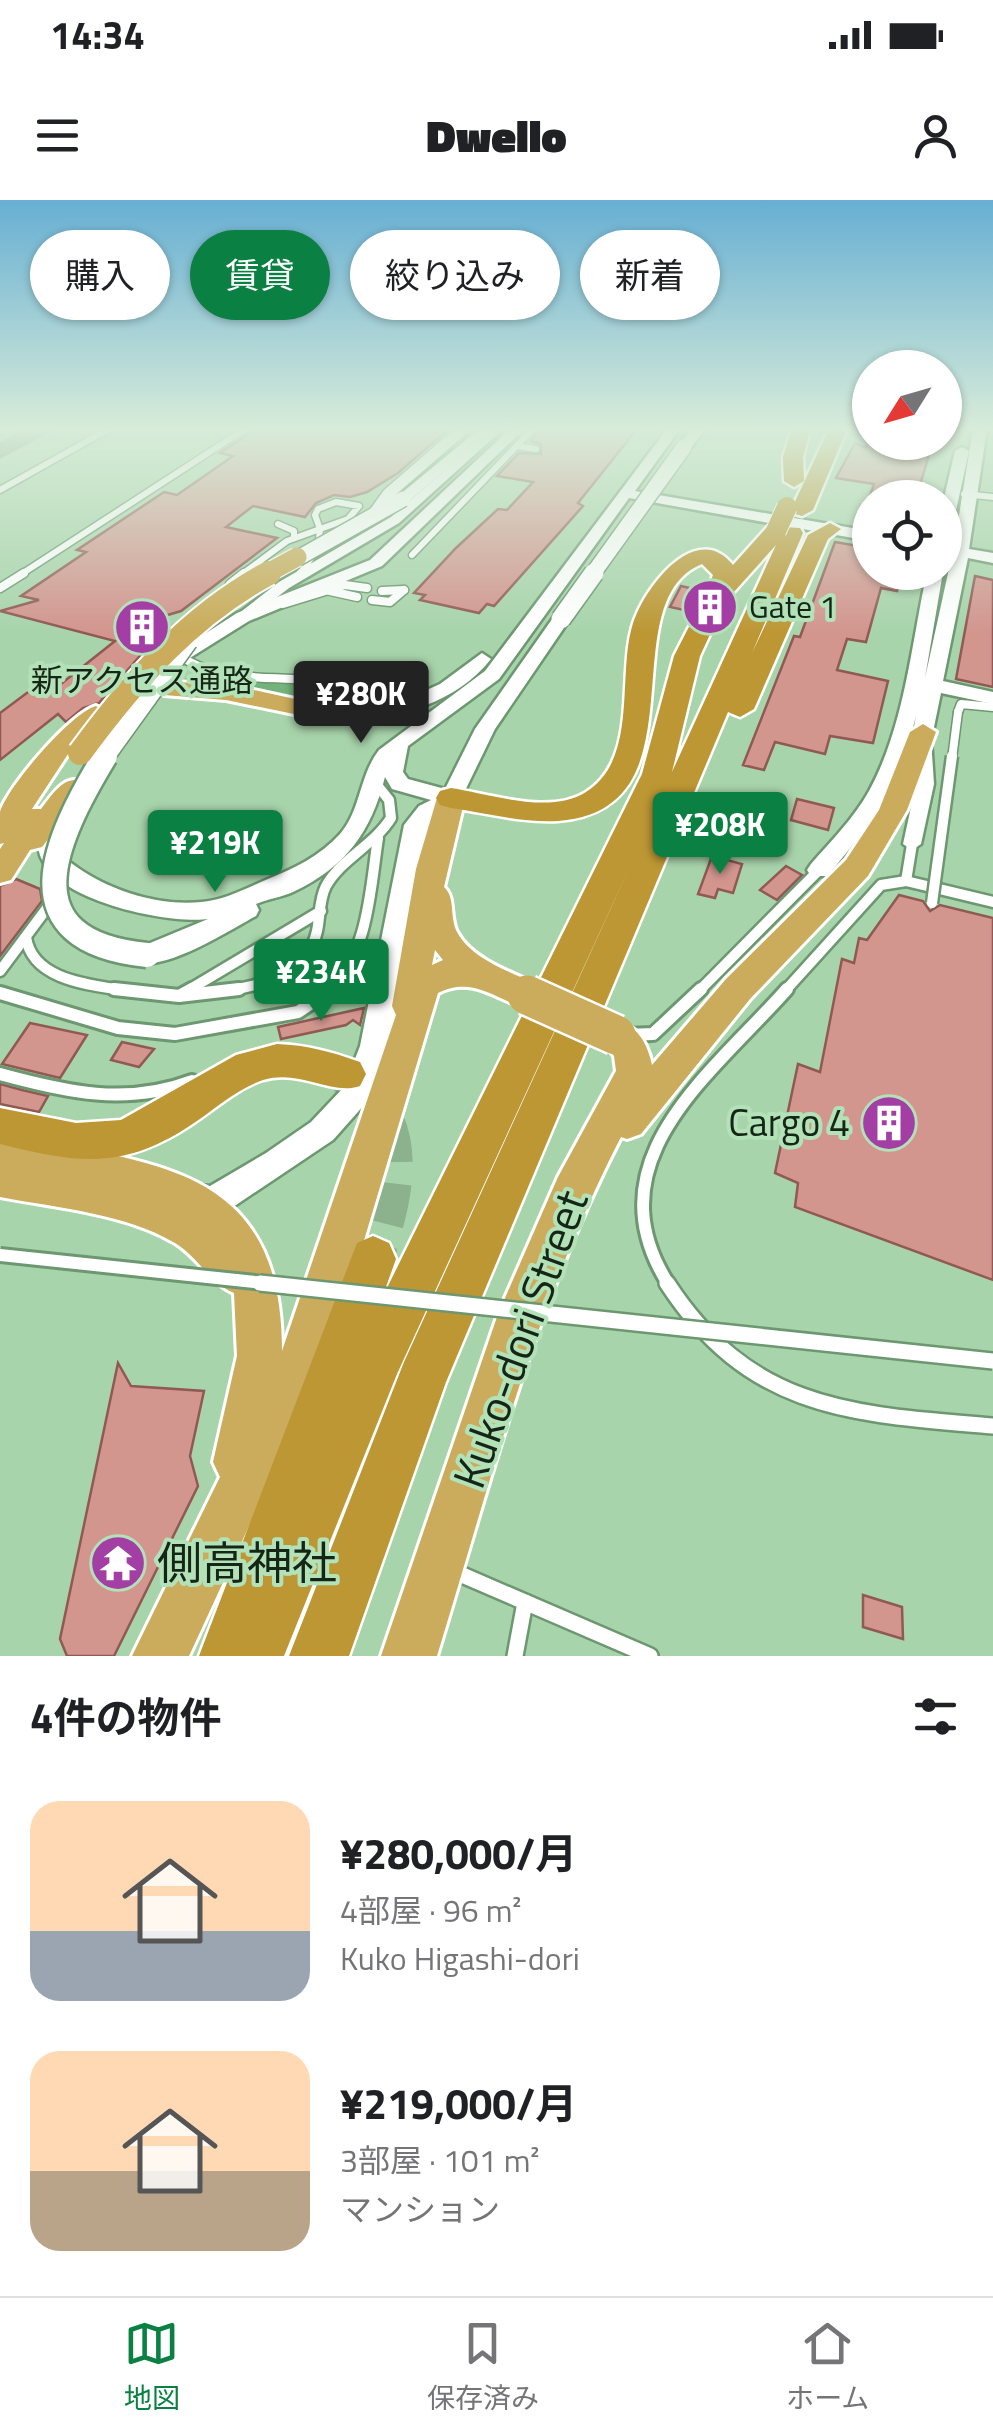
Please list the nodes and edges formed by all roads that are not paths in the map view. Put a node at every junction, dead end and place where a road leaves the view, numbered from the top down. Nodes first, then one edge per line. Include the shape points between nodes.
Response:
1 (139, 497) edge
2 (386, 497) edge
3 (390, 497) edge
4 (405, 497) edge
5 (421, 497) edge
6 (450, 497) edge
7 (464, 497) edge
8 (619, 497) edge
9 (620, 497) edge
10 (648, 497) edge
11 (656, 497) edge
12 (658, 497) edge
13 (792, 497) edge
14 (801, 497) edge
15 (370, 519) junction
16 (789, 520) junction
17 (278, 524) dead end
18 (322, 528) junction
19 (830, 529) junction
20 (852, 531) edge
21 (852, 532) edge
22 (962, 550) edge
23 (342, 553) junction
24 (412, 555) dead end
25 (993, 555) edge
26 (296, 557) junction
27 (0, 588) edge
28 (329, 590) junction
29 (933, 590) edge
30 (944, 590) edge
31 (401, 593) joint
32 (714, 602) junction
33 (268, 606) junction
34 (243, 616) junction
35 (924, 683) junction
36 (174, 690) dead end
37 (993, 698) edge
38 (993, 707) edge
39 (318, 710) junction
40 (96, 714) dead end
41 (923, 732) junction
42 (398, 745) junction
43 (373, 780) junction
44 (75, 787) junction
45 (451, 798) junction
46 (0, 834) edge
47 (378, 838) junction
48 (912, 844) joint
49 (819, 870) joint
50 (0, 872) edge
51 (299, 876) junction
52 (70, 878) junction
53 (906, 881) junction
54 (993, 902) edge
55 (932, 903) dead end
56 (322, 910) junction
57 (26, 937) junction
58 (0, 971) edge
59 (485, 975) junction
60 (0, 994) edge
61 (178, 996) junction
62 (616, 1035) junction
63 (402, 1050) junction
64 (332, 1069) joint
65 (0, 1074) edge
66 (542, 1101) junction
67 (0, 1126) edge
68 (0, 1152) edge
69 (0, 1178) edge
70 (192, 1199) junction
71 (546, 1252) junction
72 (0, 1255) edge
73 (373, 1259) tunnel mouth
74 (260, 1342) junction
75 (993, 1361) edge
76 (993, 1426) edge
77 (438, 1565) junction
78 (524, 1602) junction
79 (164, 1647) edge
80 (229, 1656) edge
81 (254, 1656) edge
82 (319, 1656) edge
83 (409, 1656) edge
84 (516, 1656) edge
85 (650, 1656) edge

1 - 27 lane
2 - 15 street, bridge
3 - 23 street
4 - 15 street, bridge
5 - 23 street
6 - 33 street via 376,563
7 - 24 lane
8 - 39 street via 466,678 399,708 359,714
9 - 42 street via 492,675
10 - 45 street, bridge via 485,729
11 - 19 street
12 - 20 street
13 - 16 highway
14 - 16 highway
15 - 26 street, bridge
16 - 32 highway
16 - 66 highway
17 - 26 lane via 294,531
18 - 18 lane via 315,515 326,504 360,506 351,518
18 - 26 lane
18 - 26 lane via 322,547
19 - 21 street
19 - 66 highway via 819,535 799,574 616,971
22 - 25 street
23 - 26 street
26 - 34 street
26 - 39 lane via 208,601 167,642 207,673 307,680 326,700
26 - 50 highway, bridge via 184,627 130,684
26 - 51 street, bridge via 202,625 178,654 91,782 54,863 56,904 74,929 117,952 147,955 190,940
28 - 28 lane via 339,587 362,592
28 - 33 lane
29 - 35 street
30 - 35 street
31 - 31 lane via 390,602 377,595
32 - 45 highway via 721,564 694,557 681,564 650,610 636,735 612,785 597,800 558,809
32 - 81 highway via 687,656 657,774 378,1360
33 - 34 street
34 - 44 street via 178,656 136,692
35 - 37 street
35 - 41 street
35 - 49 street via 887,777
36 - 39 highway
38 - 55 lane, bridge via 970,702 958,712
39 - 42 street via 385,731
40 - 46 highway via 60,745
41 - 48 street via 925,784
41 - 71 highway via 893,810 857,868 675,1060 633,1112
42 - 43 street
42 - 45 street via 392,772 400,784
43 - 47 lane via 392,811
43 - 51 street via 364,813 344,846
44 - 50 highway
44 - 52 street via 51,832 49,850
45 - 59 highway via 435,916 448,946
45 - 63 highway via 425,903
45 - 70 street via 420,817 412,833 374,1046 355,1095 302,1148 225,1195
47 - 56 lane via 324,886
47 - 60 lane via 349,972 315,1005 174,1034 118,1028
48 - 53 lane
49 - 62 lane via 653,1034
51 - 52 street via 222,906 183,913
52 - 57 lane
53 - 54 lane
53 - 76 lane via 890,881 869,898 672,1117 641,1182 644,1240 686,1308 756,1375 812,1402
56 - 61 lane
56 - 61 lane via 310,954 284,976
57 - 58 lane
57 - 61 lane via 35,962 54,974
59 - 62 highway, bridge
59 - 63 highway via 452,970 423,985
62 - 71 highway, Kuko-dori Street via 631,1050 635,1072
63 - 79 highway via 310,1344
64 - 65 lane via 285,1056 254,1056 170,1090 120,1100
64 - 67 highway via 270,1062 238,1072 143,1131 105,1142
66 - 82 highway via 422,1380
68 - 70 highway
69 - 74 highway via 148,1211 195,1230 237,1276
70 - 74 highway via 213,1212 241,1250 258,1301
71 - 77 highway, Kuko-dori Street
72 - 75 lane, bridge
73 - 80 highway
74 - 79 highway via 252,1417 218,1522
77 - 78 lane
77 - 83 highway, Kuko-dori Street
78 - 84 lane
78 - 85 lane

